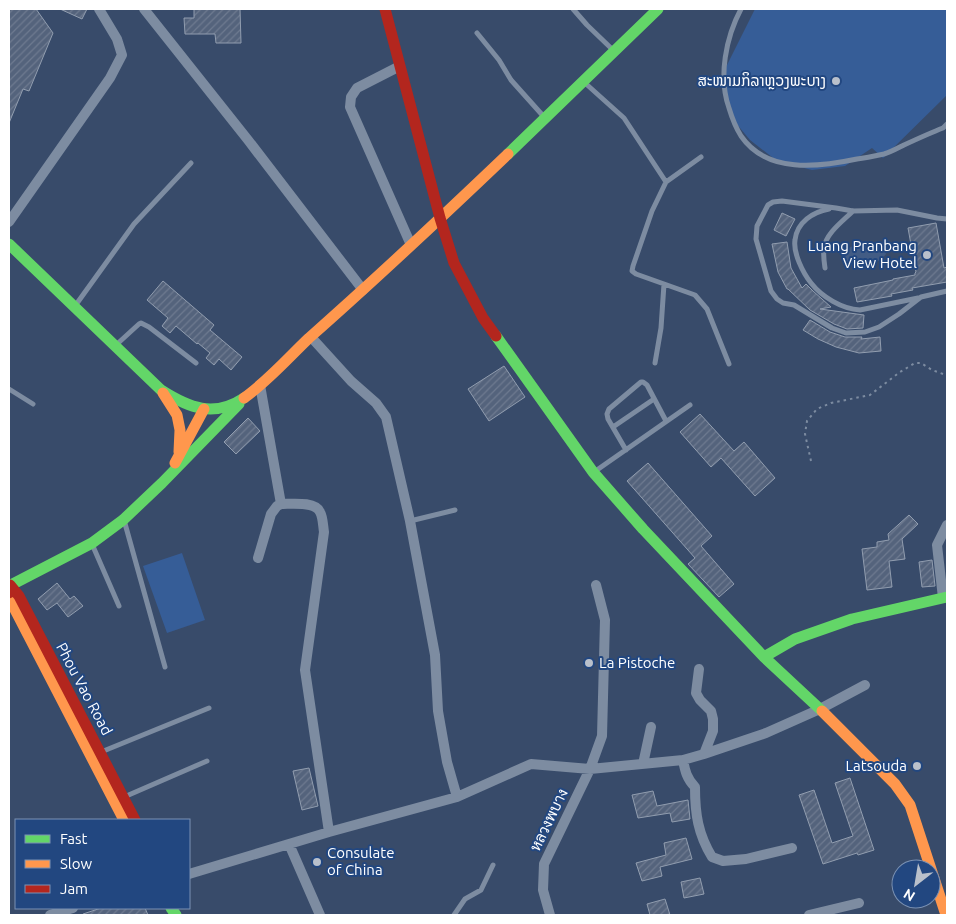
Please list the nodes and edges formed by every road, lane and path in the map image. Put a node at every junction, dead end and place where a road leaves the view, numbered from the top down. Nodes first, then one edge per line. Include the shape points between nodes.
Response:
1 (99, 9) edge
2 (144, 9) edge
3 (385, 9) edge
4 (573, 9) edge
5 (658, 9) edge
6 (741, 9) edge
7 (477, 33) dead end
8 (614, 51) junction
9 (400, 66) junction
10 (584, 82) junction
11 (546, 118) junction
12 (947, 124) edge
13 (701, 157) dead end
14 (191, 163) dead end
15 (666, 182) junction
16 (836, 208) junction
17 (853, 211) junction
18 (440, 218) junction
19 (947, 219) edge
20 (9, 222) edge
21 (9, 244) edge
22 (411, 245) junction
23 (825, 268) dead end
24 (664, 284) junction
25 (363, 290) junction
26 (947, 291) edge
27 (921, 297) junction
28 (75, 306) junction
29 (311, 337) junction
30 (116, 346) junction
31 (196, 363) dead end
32 (655, 363) dead end
33 (729, 364) dead end
34 (947, 374) edge
35 (260, 386) junction
36 (9, 390) edge
37 (161, 390) junction
38 (654, 398) junction
39 (243, 400) junction
40 (33, 404) dead end
41 (690, 405) dead end
42 (208, 410) junction
43 (666, 421) junction
44 (613, 427) junction
45 (626, 450) junction
46 (179, 456) junction
47 (811, 461) dead end
48 (593, 472) junction
49 (162, 483) junction
50 (281, 504) junction
51 (455, 510) dead end
52 (123, 520) junction
53 (410, 521) junction
54 (947, 525) edge
55 (92, 543) junction
56 (258, 558) dead end
57 (9, 584) edge
58 (596, 585) dead end
59 (945, 598) edge
60 (119, 606) dead end
61 (764, 656) junction
62 (165, 667) dead end
63 (699, 669) dead end
64 (865, 685) dead end
65 (209, 708) dead end
66 (820, 709) junction
67 (651, 727) dead end
68 (100, 752) junction
69 (704, 754) junction
70 (683, 760) junction
71 (207, 761) dead end
72 (643, 764) junction
73 (590, 769) junction
74 (124, 797) junction
75 (456, 797) junction
76 (123, 819) edge
77 (135, 819) edge
78 (329, 832) junction
79 (289, 844) junction
80 (792, 848) dead end
81 (493, 865) dead end
82 (190, 874) edge
83 (859, 903) dead end
84 (70, 909) edge
85 (50, 915) edge
86 (320, 915) edge
87 (454, 915) edge
88 (550, 915) edge
89 (809, 915) edge
90 (946, 915) edge

1 - 20 street via 117,39 122,55 110,78
2 - 25 street
3 - 9 street
4 - 8 lane
5 - 8 street
6 - 12 lane via 726,54 725,92 741,136 762,155 793,165 840,163 884,154
7 - 11 lane via 511,80
8 - 10 street
9 - 18 street
9 - 22 street via 357,88 351,97 350,107
10 - 11 street
10 - 15 lane via 624,118
11 - 18 street
13 - 15 lane
14 - 28 lane via 134,224
15 - 24 lane via 652,211 632,271
16 - 17 lane
16 - 27 lane via 820,210 803,221 795,240 802,271 811,284 844,307 860,310
16 - 27 lane via 782,201 768,205 757,226 756,239 771,291 777,299 794,304 846,333 879,327
17 - 19 lane via 897,210
17 - 23 lane via 826,240
18 - 22 street
18 - 48 street via 454,263 483,318
21 - 28 street
22 - 25 street
24 - 32 lane
24 - 33 lane via 695,296 707,308
25 - 29 street
26 - 27 lane
28 - 30 street
29 - 35 street
29 - 53 street via 386,417
30 - 31 lane via 141,323
30 - 37 street
34 - 47 path via 921,363 915,364 870,395 817,409 808,421 806,434
35 - 39 street
35 - 50 street
36 - 40 lane
37 - 42 street via 179,402
37 - 46 street via 177,415
38 - 43 lane
38 - 44 lane
38 - 44 lane via 641,382 609,409 608,419
39 - 42 street
39 - 49 street
41 - 43 lane
42 - 46 street via 200,418
42 - 49 street via 208,422
43 - 45 lane
44 - 45 lane
45 - 48 lane
46 - 49 street
48 - 61 street
49 - 52 street
50 - 56 street via 271,514
50 - 78 street via 317,507 321,512 324,532 305,670
51 - 53 lane
52 - 55 street
52 - 62 lane
53 - 75 street via 435,655 438,711
54 - 59 street via 937,545
55 - 57 street
55 - 60 lane
57 - 68 street, Phou Vao Road via 19,596
57 - 76 street, Phou Vao Road via 9,598
58 - 73 street, หลวงพบาง via 605,620 602,736
59 - 61 street via 852,619 796,639
61 - 66 street
63 - 69 street via 696,693 713,718 713,731
64 - 66 street
65 - 68 lane
66 - 69 street via 766,733
66 - 90 street via 895,784 910,805
67 - 72 street
68 - 74 street, Phou Vao Road
69 - 70 street
70 - 72 street
70 - 80 street via 686,774 695,787 699,830 712,857 723,861 746,859
71 - 74 lane
72 - 73 street
73 - 75 street via 530,764
73 - 88 street, หลวงพบาง via 544,864 543,890
74 - 77 street, Phou Vao Road
75 - 78 street
78 - 79 street
79 - 82 street
79 - 86 street
81 - 87 lane via 481,890 465,899
83 - 89 street
84 - 85 street

